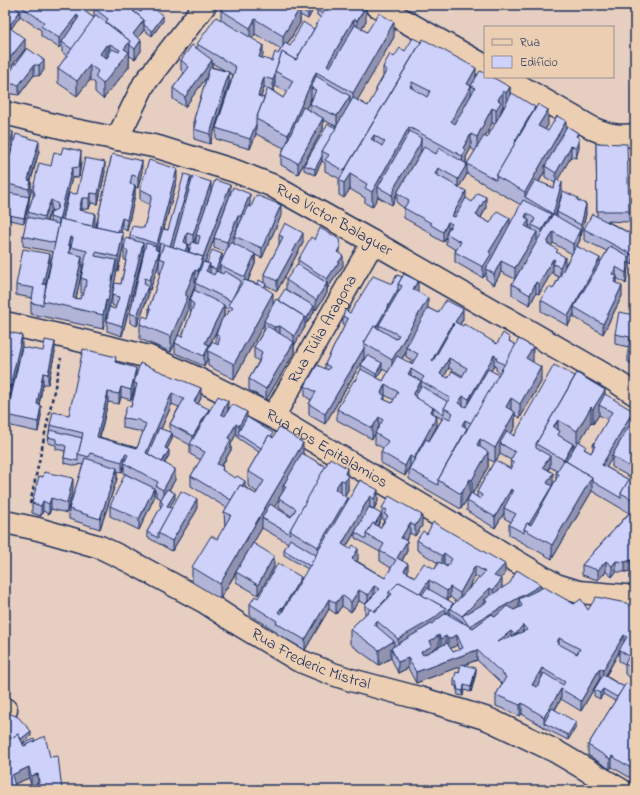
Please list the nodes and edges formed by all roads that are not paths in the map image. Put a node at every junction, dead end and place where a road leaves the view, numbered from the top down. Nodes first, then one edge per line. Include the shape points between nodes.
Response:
1 (205, 5) edge
2 (376, 5) edge
3 (484, 65) edge
4 (506, 78) edge
5 (5, 113) edge
6 (635, 135) edge
7 (118, 139) junction
8 (373, 242) junction
9 (5, 324) edge
10 (635, 394) edge
11 (273, 417) junction
12 (15, 524) edge
13 (632, 595) edge
14 (621, 790) edge

1 - 7 street via 144,84
2 - 3 street
4 - 6 street via 599,131 616,136
5 - 7 street, Rua Victor Balaguer
7 - 8 street, Rua Victor Balaguer via 191,156 271,185
8 - 10 street, Rua Victor Balaguer
8 - 11 street, Rua Túlia Aragona
9 - 11 street, Rua dos Epitalamios via 155,359
11 - 13 street, Rua dos Epitalamios via 556,585 579,592
12 - 14 street, Rua Frederic Mistral via 100,547 205,602 298,660 351,680 488,719 554,751

